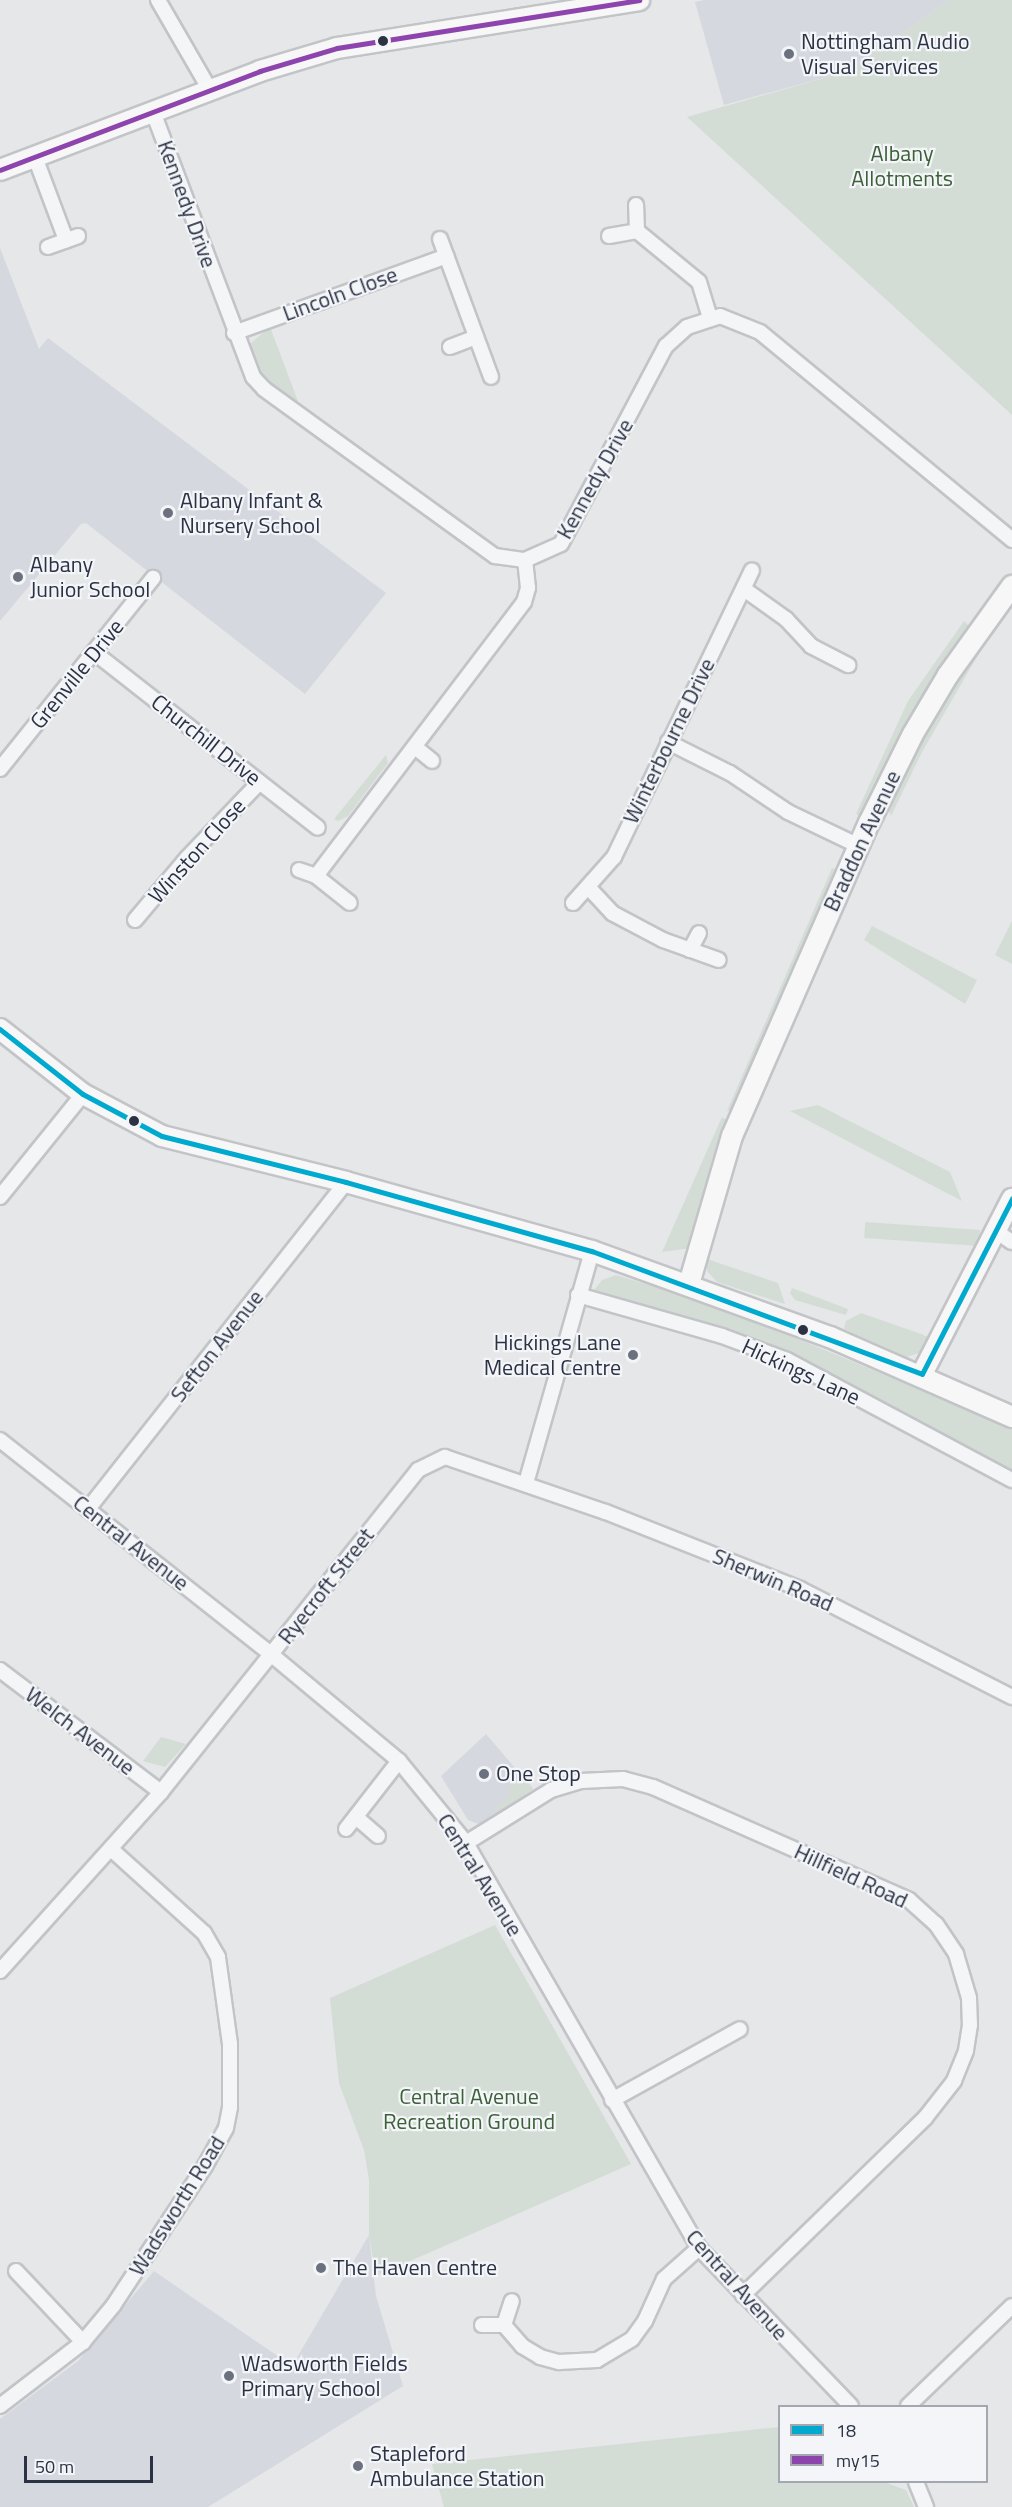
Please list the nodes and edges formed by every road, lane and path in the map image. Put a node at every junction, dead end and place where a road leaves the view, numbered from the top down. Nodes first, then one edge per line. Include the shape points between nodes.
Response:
1 (158, 0) edge
2 (639, 0) edge
3 (210, 90) junction
4 (153, 112) junction
5 (34, 157) junction
6 (0, 170) edge
7 (636, 205) dead end
8 (637, 231) junction
9 (609, 236) dead end
10 (440, 239) dead end
11 (48, 247) dead end
12 (447, 256) junction
13 (710, 318) junction
14 (234, 333) junction
15 (476, 337) junction
16 (450, 347) dead end
17 (491, 377) dead end
18 (1012, 540) edge
19 (525, 560) junction
20 (752, 570) dead end
21 (153, 578) dead end
22 (1012, 586) edge
23 (744, 589) junction
24 (94, 653) junction
25 (848, 664) dead end
26 (668, 742) junction
27 (415, 747) junction
28 (432, 761) dead end
29 (0, 769) edge
30 (260, 782) junction
31 (318, 828) dead end
32 (859, 846) junction
33 (299, 870) dead end
34 (316, 876) junction
35 (589, 888) junction
36 (350, 903) dead end
37 (573, 903) dead end
38 (135, 920) dead end
39 (699, 933) dead end
40 (690, 950) junction
41 (719, 960) dead end
42 (0, 1029) edge
43 (83, 1094) junction
44 (346, 1182) junction
45 (0, 1197) edge
46 (1012, 1199) edge
47 (1004, 1236) edge
48 (592, 1251) junction
49 (689, 1284) junction
50 (578, 1295) junction
51 (922, 1374) junction
52 (1012, 1417) edge
53 (0, 1440) edge
54 (1012, 1480) edge
55 (526, 1483) junction
56 (88, 1509) junction
57 (272, 1655) junction
58 (0, 1670) edge
59 (1012, 1697) edge
60 (399, 1761) junction
61 (161, 1792) junction
62 (356, 1817) junction
63 (346, 1829) dead end
64 (378, 1836) dead end
65 (466, 1844) junction
66 (112, 1850) junction
67 (0, 1971) edge
68 (740, 2029) dead end
69 (612, 2100) junction
70 (699, 2248) junction
71 (15, 2271) dead end
72 (743, 2295) junction
73 (512, 2301) dead end
74 (1012, 2306) edge
75 (482, 2325) dead end
76 (504, 2325) junction
77 (83, 2342) junction
78 (850, 2405) edge
79 (909, 2405) edge
80 (0, 2406) edge
81 (916, 2483) edge
82 (926, 2507) edge

1 - 3 street
2 - 3 main road via 337,48
3 - 4 main road
4 - 5 main road
4 - 14 street, Kennedy Drive
5 - 6 main road
5 - 11 street via 72,238
7 - 8 street
8 - 9 street
8 - 13 street via 699,282
10 - 12 street
12 - 14 street, Lincoln Close
12 - 15 street
13 - 18 street via 734,319 760,332
13 - 19 street, Kennedy Drive via 687,327 666,346 561,543
14 - 19 street, Kennedy Drive via 248,368 264,388 489,553
15 - 16 street
15 - 17 street
19 - 27 street via 528,588 524,602
20 - 23 street, Winterbourne Drive
21 - 24 street, Grenville Drive
22 - 32 main road, Braddon Avenue via 948,675 913,734
23 - 25 street via 786,619 811,646
23 - 26 street, Winterbourne Drive
24 - 29 street, Grenville Drive
24 - 30 street, Churchill Drive
26 - 32 street via 730,774 788,812
26 - 35 street, Winterbourne Drive via 614,857
27 - 28 street
27 - 34 street
30 - 31 street, Churchill Drive
30 - 38 street, Winston Close via 192,852
32 - 49 main road, Braddon Avenue via 732,1136
33 - 34 street
34 - 36 street
35 - 37 street, Winterbourne Drive
35 - 40 street via 612,913
39 - 40 street
40 - 41 street
42 - 43 main road, Hickings Lane
43 - 44 main road, Hickings Lane via 162,1136
43 - 45 street
44 - 48 main road, Hickings Lane
44 - 56 street, Sefton Avenue
46 - 47 main road
47 - 51 main road
48 - 49 main road, Hickings Lane
48 - 50 street
49 - 51 main road, Hickings Lane
50 - 54 street, Hickings Lane via 722,1336 787,1360
50 - 55 street
51 - 52 main road, Hickings Lane
53 - 56 street, Central Avenue
55 - 57 street, Ryecroft Street via 445,1457 427,1462
55 - 59 street, Sherwin Road via 800,1589
56 - 57 street, Central Avenue
57 - 60 street, Central Avenue
57 - 61 street, Ryecroft Street
58 - 61 street, Welch Avenue
60 - 62 street
60 - 65 street, Central Avenue
61 - 66 street, Ryecroft Street
62 - 63 street
62 - 64 street
65 - 69 street, Central Avenue
65 - 72 street, Hillfield Road via 551,1790 581,1781 623,1779 653,1787 909,1900 936,1924 956,1954 969,1998 970,2025 966,2051 954,2081 925,2118
66 - 67 street, Ryecroft Street
66 - 77 street, Wadsworth Road via 204,1934 218,1957 230,2044 230,2107 226,2128 205,2166 119,2298
68 - 69 street
69 - 70 street, Central Avenue
70 - 72 street, Central Avenue
70 - 76 street via 664,2279 645,2321 632,2338 597,2360 559,2362 540,2357 522,2346
71 - 77 street
72 - 78 street, Central Avenue
73 - 76 street
74 - 79 street
75 - 76 street
77 - 80 street, Wadsworth Road
81 - 82 street

